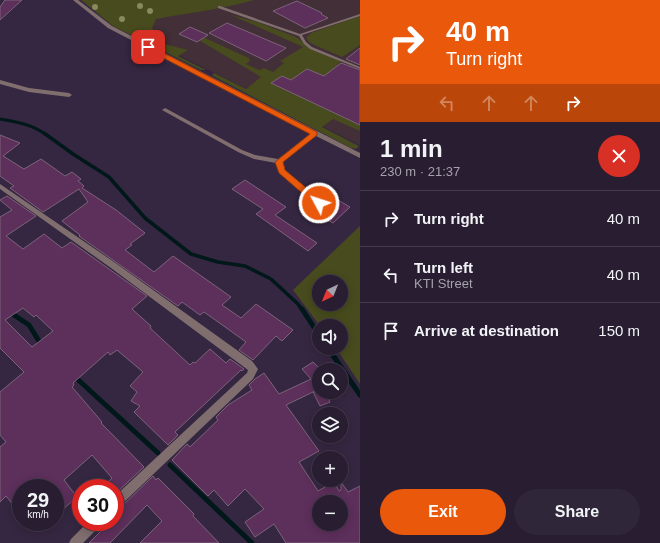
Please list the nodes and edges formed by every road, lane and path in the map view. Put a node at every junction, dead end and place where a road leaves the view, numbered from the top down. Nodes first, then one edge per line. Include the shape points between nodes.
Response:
1 (75, 0) edge
2 (219, 7) dead end
3 (360, 15) edge
4 (300, 35) junction
5 (360, 68) edge
6 (0, 82) edge
7 (69, 95) dead end
8 (165, 110) dead end
9 (315, 134) junction
10 (358, 153) edge
11 (279, 162) junction
12 (0, 186) edge
13 (319, 203) dead end
14 (124, 494) edge
15 (87, 531) edge
16 (75, 543) edge

1 - 9 street via 110,27
2 - 4 lane
3 - 4 lane
4 - 5 lane via 311,48
6 - 7 street via 29,90
8 - 11 street via 240,151
9 - 10 street
9 - 11 street
11 - 13 street via 281,171
12 - 14 street via 253,369 250,376
15 - 16 street

